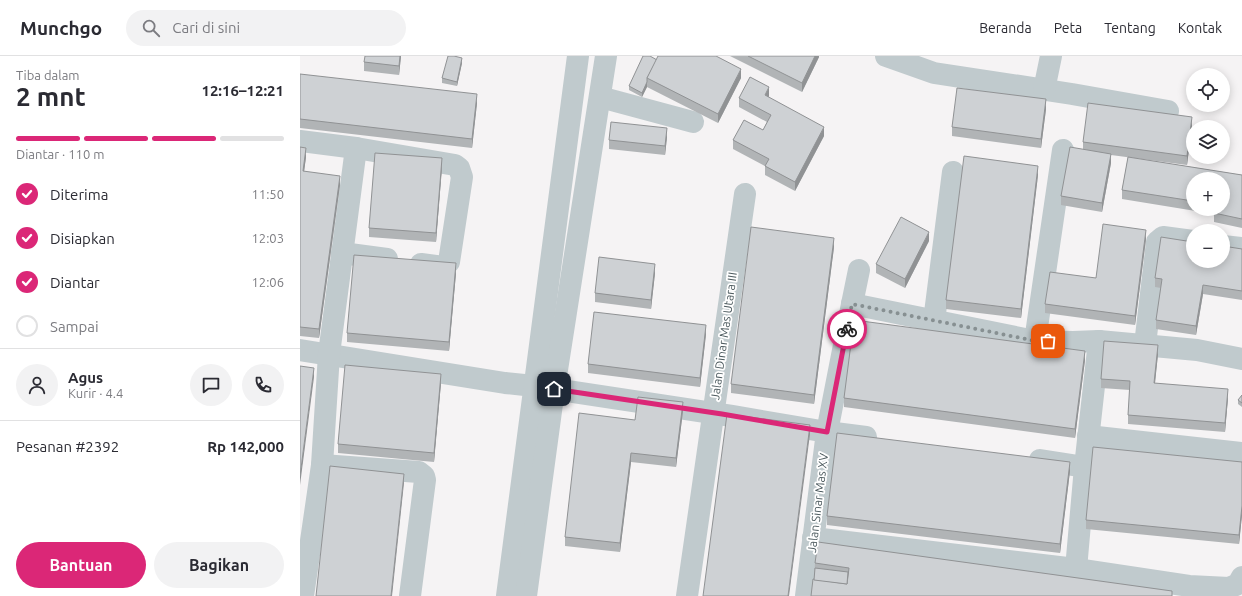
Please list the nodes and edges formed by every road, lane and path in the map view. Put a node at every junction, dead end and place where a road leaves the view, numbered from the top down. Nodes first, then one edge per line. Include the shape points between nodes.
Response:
1 (578, 56) edge
2 (606, 56) edge
3 (886, 56) edge
4 (1051, 56) edge
5 (1044, 90) junction
6 (600, 97) junction
7 (1168, 111) dead end
8 (694, 122) dead end
9 (300, 141) edge
10 (356, 148) junction
11 (1064, 150) dead end
12 (953, 172) dead end
13 (745, 194) dead end
14 (1186, 240) edge
15 (1230, 247) edge
16 (1242, 248) edge
17 (342, 253) junction
18 (859, 270) dead end
19 (852, 304) junction
20 (934, 321) junction
21 (1036, 341) junction
22 (1099, 341) junction
23 (1145, 345) junction
24 (300, 350) edge
25 (329, 354) junction
26 (1242, 359) edge
27 (544, 388) junction
28 (713, 413) junction
29 (827, 432) junction
30 (1088, 436) junction
31 (889, 440) edge
32 (1242, 453) edge
33 (1020, 458) edge
34 (322, 465) junction
35 (1085, 467) junction
36 (813, 538) junction
37 (1076, 569) junction
38 (1242, 577) edge
39 (1188, 591) edge
40 (304, 596) edge
41 (410, 596) edge
42 (506, 596) edge
43 (526, 596) edge
44 (687, 596) edge
45 (806, 596) edge

1 - 27 street
2 - 6 street
3 - 5 street via 934,73
4 - 5 street
5 - 7 street
6 - 8 street
6 - 27 street
9 - 10 street
10 - 17 street
10 - 17 street via 455,165 462,176 449,262 446,265 438,267
11 - 21 street
12 - 20 street
13 - 28 street, Jalan Dinar Mas Utara III
14 - 23 street via 1163,237 1157,242
15 - 16 street
17 - 25 street
18 - 19 street, Jalan Sinar Mas XV
19 - 20 street
19 - 29 street, Jalan Sinar Mas XV
20 - 21 street
21 - 22 street
22 - 23 street
22 - 30 street
23 - 26 street via 1197,350
24 - 25 street
25 - 27 street
25 - 34 street
27 - 28 street
27 - 42 street
27 - 43 street
28 - 29 street
28 - 44 street, Jalan Dinar Mas Utara III
29 - 31 street
29 - 36 street, Jalan Sinar Mas XV
30 - 32 street
30 - 35 street
33 - 35 street
34 - 40 street
34 - 41 street via 419,472 424,476
35 - 37 street
36 - 37 street
36 - 45 street, Jalan Sinar Mas XV
37 - 39 street
38 - 39 street via 1238,584 1229,588

